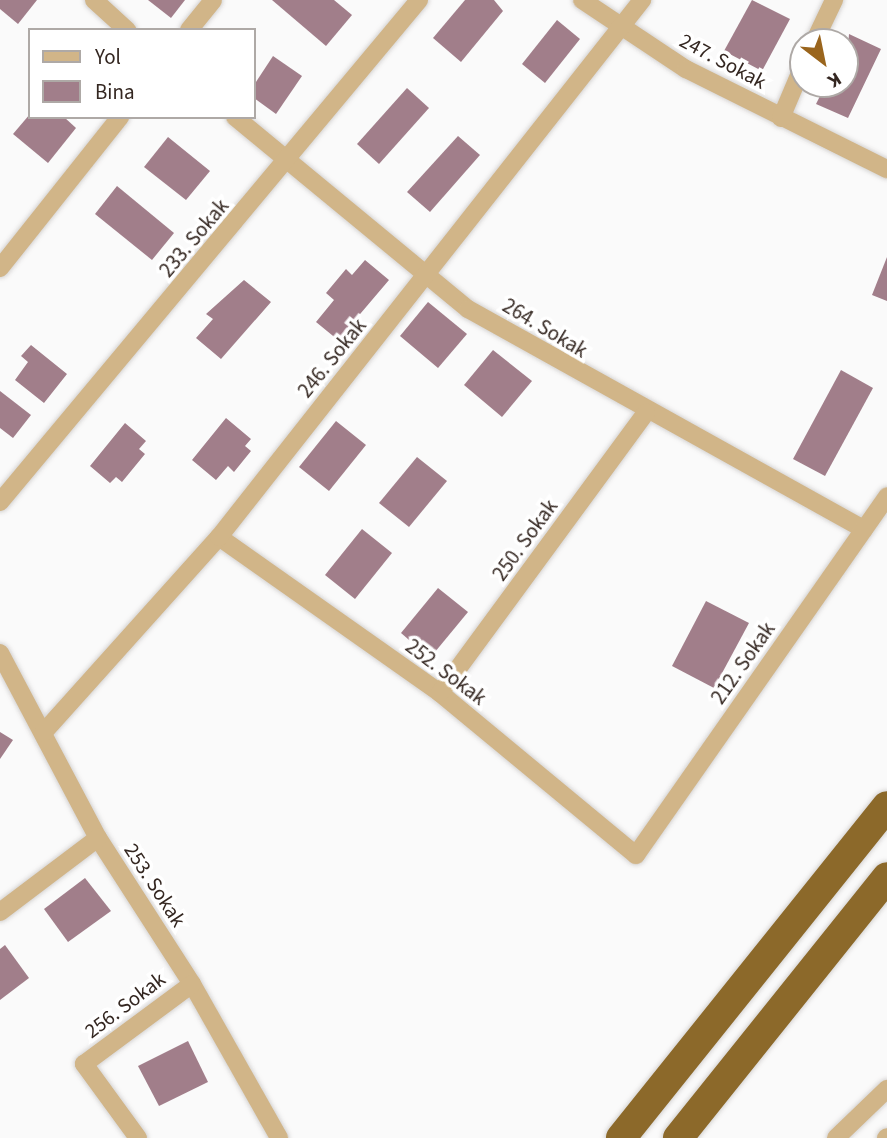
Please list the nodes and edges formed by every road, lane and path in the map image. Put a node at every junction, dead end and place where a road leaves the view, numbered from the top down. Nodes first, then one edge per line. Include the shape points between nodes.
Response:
1 (94, 0) edge
2 (213, 0) edge
3 (419, 0) edge
4 (582, 0) edge
5 (642, 0) edge
6 (834, 0) edge
7 (125, 28) edge
8 (192, 28) edge
9 (821, 28) edge
10 (618, 29) junction
11 (789, 98) edge
12 (781, 118) junction
13 (118, 119) edge
14 (237, 119) edge
15 (288, 161) junction
16 (887, 169) edge
17 (0, 268) edge
18 (425, 278) junction
19 (646, 413) junction
20 (887, 496) edge
21 (0, 502) edge
22 (864, 529) junction
23 (219, 537) junction
24 (0, 653) edge
25 (440, 693) junction
26 (43, 733) junction
27 (887, 806) edge
28 (98, 838) junction
29 (636, 855) joint
30 (887, 877) edge
31 (0, 912) edge
32 (192, 984) junction
33 (887, 1090) edge
34 (138, 1138) edge
35 (279, 1138) edge
36 (621, 1138) edge
37 (678, 1138) edge
38 (836, 1138) edge

1 - 7 street
2 - 8 street
3 - 15 street, 233. Sokak
4 - 10 street, 247. Sokak
5 - 10 street, 246. Sokak
6 - 9 street
10 - 12 street, 247. Sokak
10 - 18 street, 246. Sokak
11 - 12 street
12 - 16 street, 247. Sokak
13 - 17 street
14 - 15 street, 264. Sokak
15 - 18 street, 264. Sokak
15 - 21 street, 233. Sokak
18 - 19 street, 264. Sokak
18 - 23 street, 246. Sokak
19 - 22 street, 264. Sokak
19 - 25 street, 250. Sokak
20 - 22 street, 212. Sokak
22 - 29 street, 212. Sokak
23 - 25 street, 252. Sokak
23 - 26 street, 246. Sokak
24 - 26 street, 253. Sokak
25 - 29 street, 252. Sokak
26 - 28 street, 253. Sokak
27 - 36 highway
28 - 31 street
28 - 32 street, 253. Sokak
30 - 37 highway
32 - 34 street, 256. Sokak via 85,1064
32 - 35 street, 253. Sokak
33 - 38 street

